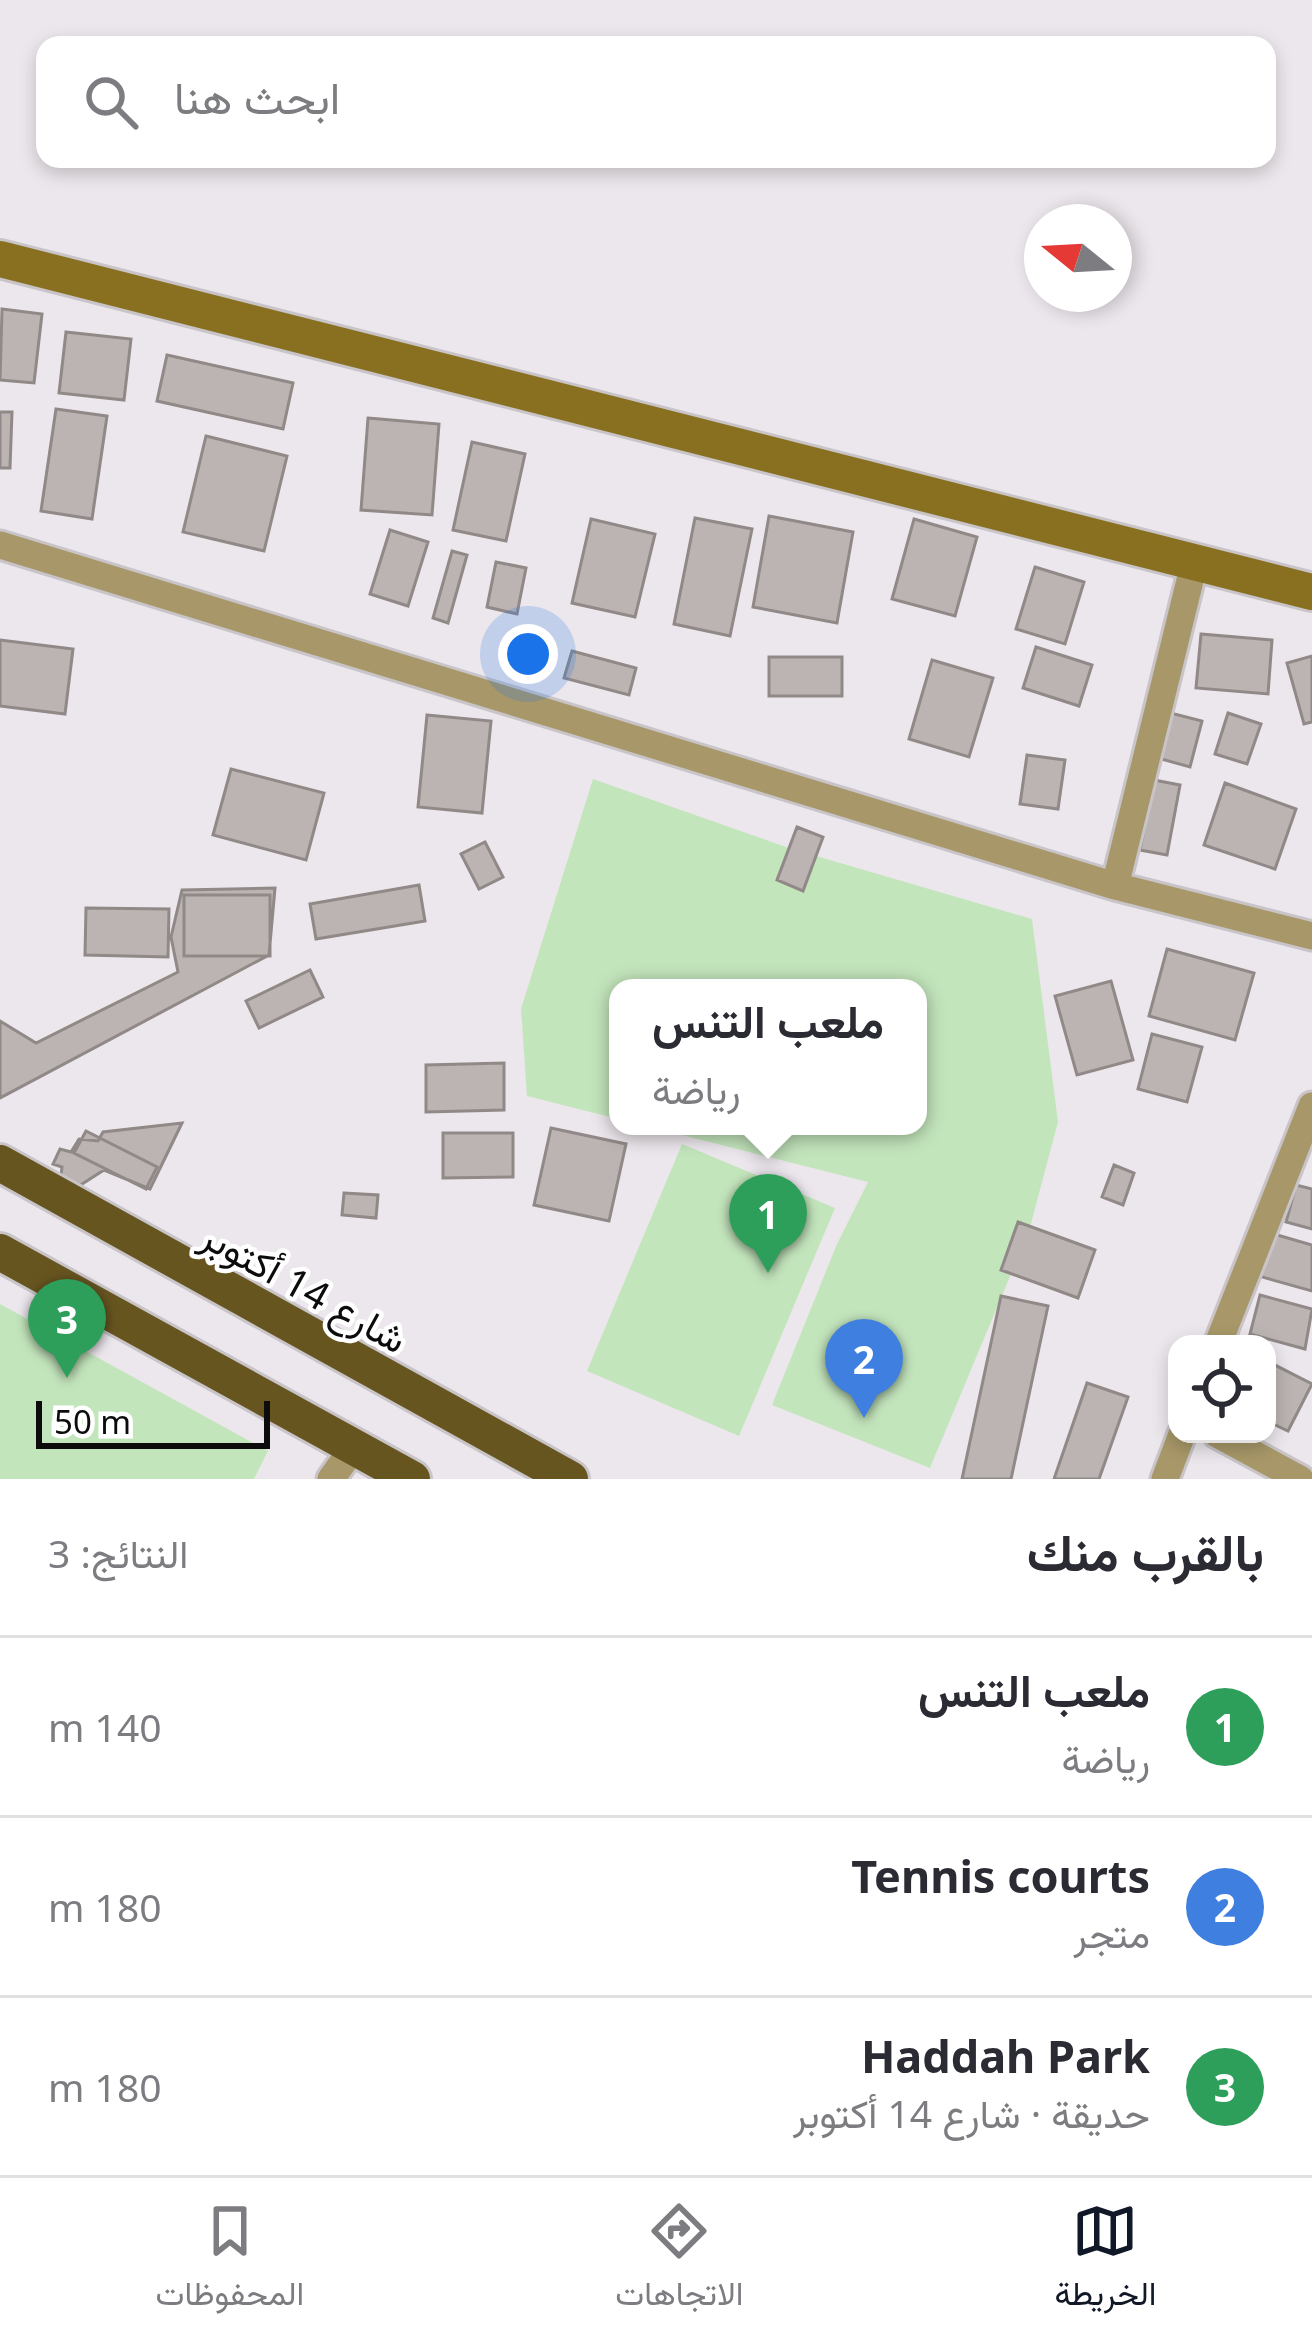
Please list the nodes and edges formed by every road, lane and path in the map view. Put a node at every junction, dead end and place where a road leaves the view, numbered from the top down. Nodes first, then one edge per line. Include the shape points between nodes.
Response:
1 (0, 259) edge
2 (0, 545) edge
3 (1194, 563) junction
4 (1312, 592) edge
5 (1115, 886) junction
6 (1312, 936) edge
7 (1312, 1106) edge
8 (0, 1163) edge
9 (0, 1252) edge
10 (1222, 1335) edge
11 (1179, 1443) edge
12 (1234, 1443) edge
13 (354, 1448) junction
14 (331, 1479) edge
15 (412, 1479) edge
16 (570, 1479) edge
17 (1165, 1479) edge
18 (1300, 1479) edge

1 - 3 street
2 - 5 street
3 - 4 street
3 - 5 street
5 - 6 street
7 - 10 street
8 - 16 main road, شارع 14 أكتوبر
9 - 13 main road
11 - 17 street
12 - 18 street
13 - 14 street
13 - 15 main road

